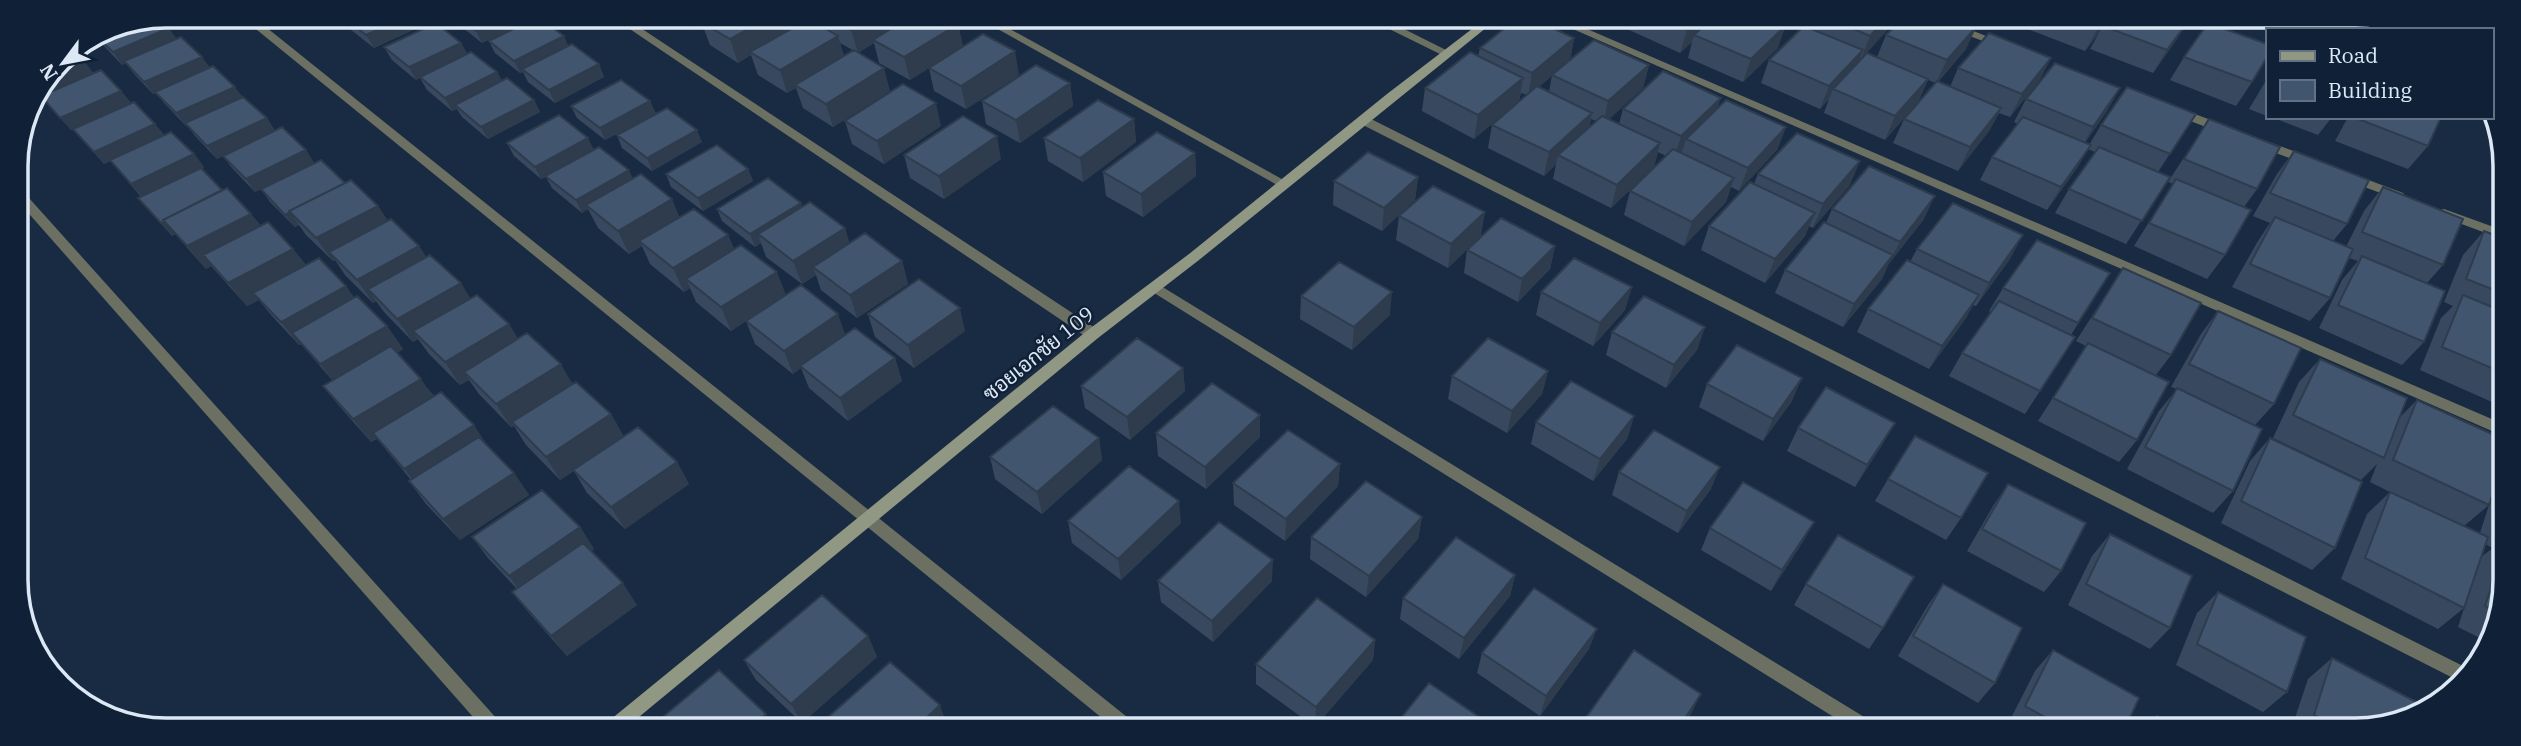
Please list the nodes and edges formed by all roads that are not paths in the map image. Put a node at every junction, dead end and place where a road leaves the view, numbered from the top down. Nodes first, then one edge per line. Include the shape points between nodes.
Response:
1 (260, 28) edge
2 (634, 28) edge
3 (1001, 28) edge
4 (1392, 28) edge
5 (1480, 28) edge
6 (1576, 28) edge
7 (1958, 28) edge
8 (2014, 49) edge
9 (1446, 53) junction
10 (2168, 108) edge
11 (1363, 121) junction
12 (2232, 132) edge
13 (2245, 137) edge
14 (2322, 167) edge
15 (2335, 172) edge
16 (1283, 183) junction
17 (2412, 201) edge
18 (28, 204) edge
19 (2438, 211) edge
20 (2493, 232) edge
21 (1156, 288) junction
22 (1093, 334) junction
23 (2493, 426) edge
24 (869, 519) junction
25 (2458, 672) edge
26 (485, 718) edge
27 (626, 718) edge
28 (1115, 718) edge
29 (1850, 718) edge

1 - 24 street
2 - 22 street
3 - 16 street
4 - 9 street
5 - 9 street, ซอยเอกชัย 109
6 - 23 street
7 - 8 street
9 - 11 street, ซอยเอกชัย 109
10 - 12 street
11 - 16 street, ซอยเอกชัย 109
11 - 25 street
13 - 14 street
15 - 17 street
16 - 21 street, ซอยเอกชัย 109
18 - 26 street
19 - 20 street
21 - 22 street, ซอยเอกชัย 109
21 - 29 street
22 - 24 street, ซอยเอกชัย 109
24 - 27 street, ซอยเอกชัย 109
24 - 28 street

